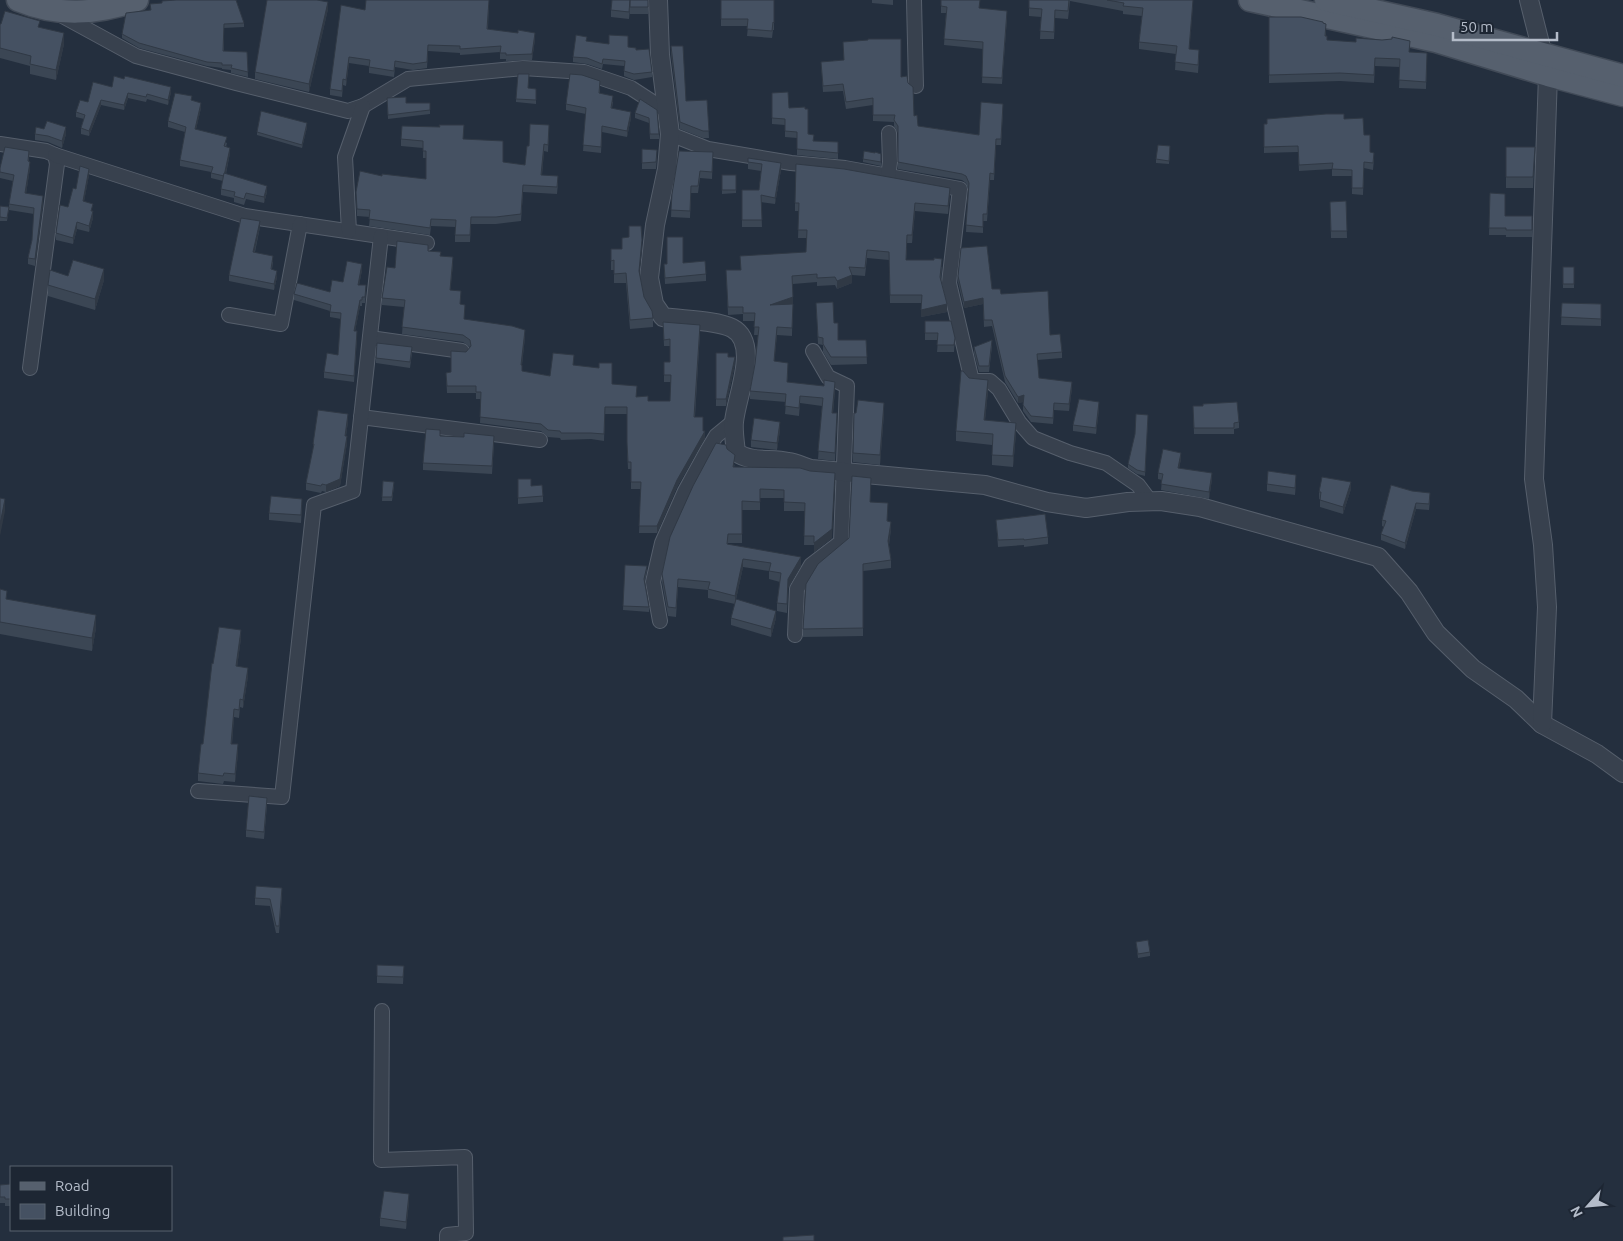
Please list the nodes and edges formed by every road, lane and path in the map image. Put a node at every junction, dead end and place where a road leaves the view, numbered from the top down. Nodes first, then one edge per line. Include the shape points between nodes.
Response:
1 (18, 0) edge
2 (137, 0) edge
3 (658, 0) edge
4 (914, 0) edge
5 (1250, 0) edge
6 (1326, 0) edge
7 (1529, 0) edge
8 (54, 11) junction
9 (1545, 65) junction
10 (1623, 76) edge
11 (916, 86) dead end
12 (1623, 95) edge
13 (363, 106) junction
14 (668, 112) junction
15 (889, 132) dead end
16 (670, 134) junction
17 (0, 144) edge
18 (55, 155) junction
19 (888, 177) junction
20 (300, 224) junction
21 (349, 231) junction
22 (380, 236) junction
23 (427, 243) edge
24 (229, 315) dead end
25 (370, 338) junction
26 (462, 351) edge
27 (813, 351) dead end
28 (30, 368) dead end
29 (361, 418) junction
30 (734, 422) junction
31 (540, 440) dead end
32 (845, 472) junction
33 (1150, 501) junction
34 (660, 621) dead end
35 (795, 635) dead end
36 (1542, 724) junction
37 (1623, 773) edge
38 (198, 791) dead end
39 (382, 1011) dead end
40 (448, 1241) edge

1 - 8 main road
2 - 8 main road via 99,11
3 - 14 street via 660,55
4 - 11 street
5 - 9 main road
6 - 9 main road via 1437,25
7 - 9 street
8 - 13 street via 136,56 348,111
9 - 10 main road
9 - 12 main road
9 - 36 street via 1534,479 1547,607
13 - 14 street via 408,79 524,68 584,72 632,88
13 - 21 street via 345,157
14 - 16 street
15 - 19 street
16 - 19 street via 708,149
16 - 30 street via 649,278 654,304 663,317 720,324 743,336 746,350
17 - 18 street
18 - 20 street via 245,216
18 - 28 street via 57,164
19 - 33 street via 960,190 950,283 972,381 990,381 999,389 1033,438 1106,463 1138,485
20 - 21 street
20 - 24 street via 281,324
21 - 22 street
22 - 23 street
22 - 25 street
25 - 26 street
25 - 29 street
27 - 32 street via 828,376 847,386
29 - 31 street
29 - 38 street via 354,491 314,505 282,797
30 - 32 street via 736,452 742,457
30 - 34 street via 716,436 707,451 662,543 654,582
32 - 33 street via 985,484 1047,502 1086,508
32 - 35 street via 841,542 812,565 797,589
33 - 36 street via 1200,508 1378,557 1409,592 1436,633 1473,669 1516,699
36 - 37 street
39 - 40 street via 381,1160 465,1157 466,1233 447,1235

